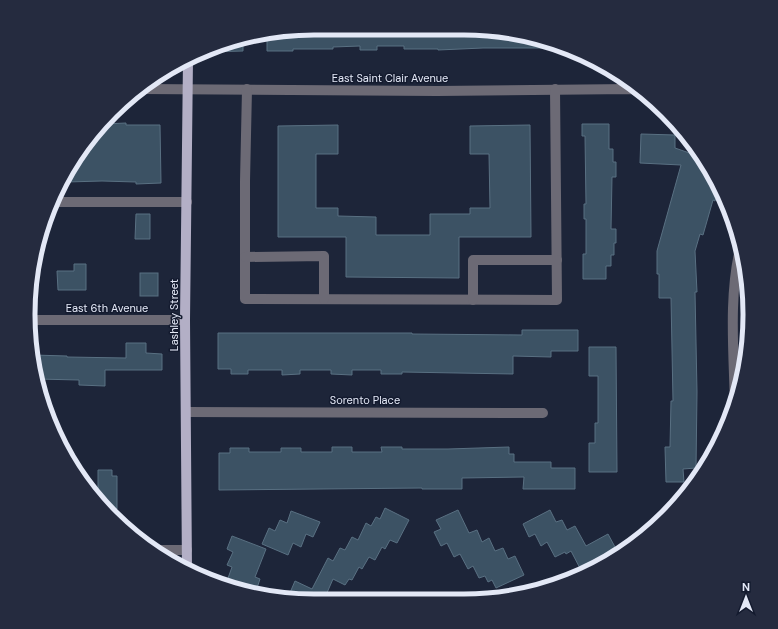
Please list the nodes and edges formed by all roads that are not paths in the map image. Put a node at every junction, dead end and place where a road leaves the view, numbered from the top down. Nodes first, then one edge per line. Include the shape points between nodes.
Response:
1 (188, 66) edge
2 (188, 88) junction
3 (627, 88) edge
4 (150, 89) edge
5 (247, 89) junction
6 (555, 89) junction
7 (59, 202) edge
8 (187, 202) junction
9 (245, 257) junction
10 (738, 259) edge
11 (557, 260) junction
12 (324, 299) junction
13 (473, 300) junction
14 (35, 320) edge
15 (186, 320) junction
16 (735, 382) edge
17 (186, 412) junction
18 (543, 413) dead end
19 (164, 550) edge
20 (187, 550) junction
21 (187, 563) edge

1 - 2 main road, Lashley Street
2 - 4 street, East Saint Clair Avenue
2 - 5 street, East Saint Clair Avenue
2 - 8 main road, Lashley Street
3 - 6 street, East Saint Clair Avenue
5 - 6 street, East Saint Clair Avenue
5 - 9 street
6 - 11 street
7 - 8 street
8 - 15 main road, Lashley Street
9 - 12 street via 246,299
9 - 12 street via 324,256
10 - 16 street via 733,299
11 - 13 street via 473,260
11 - 13 street via 557,300
12 - 13 street
14 - 15 street, East 6th Avenue
15 - 17 main road, Lashley Street
17 - 18 street, Sorento Place
17 - 20 main road, Lashley Street
19 - 20 street
20 - 21 main road, Lashley Street

